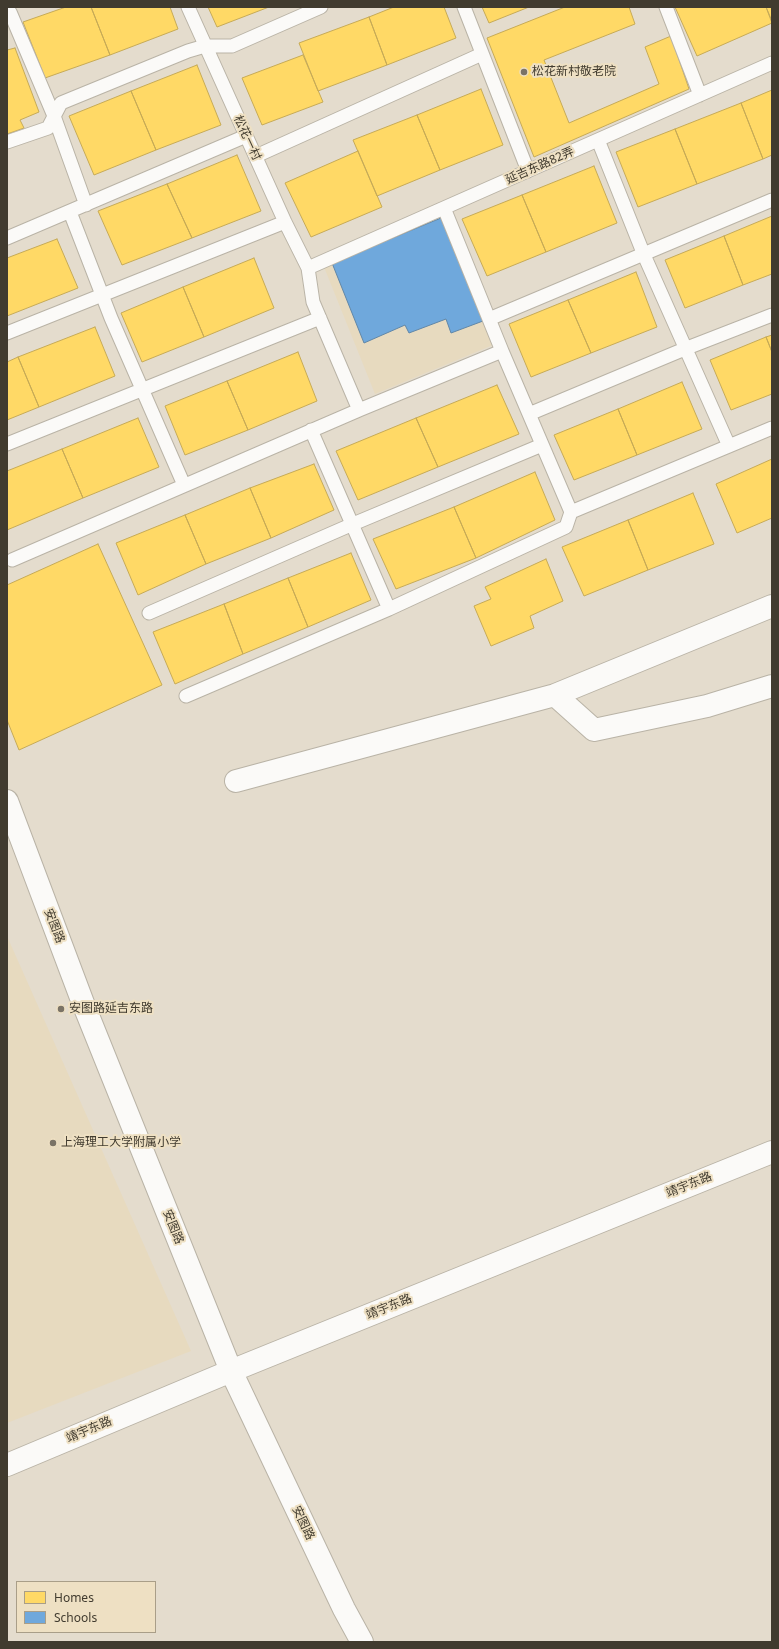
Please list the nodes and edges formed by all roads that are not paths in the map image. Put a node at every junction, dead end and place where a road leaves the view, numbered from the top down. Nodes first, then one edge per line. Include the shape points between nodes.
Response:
1 (188, 7) edge
2 (321, 7) edge
3 (464, 7) edge
4 (666, 7) edge
5 (13, 10) edge
6 (205, 46) junction
7 (482, 54) junction
8 (772, 63) edge
9 (700, 95) junction
10 (54, 116) junction
11 (246, 136) junction
12 (598, 140) junction
13 (7, 142) edge
14 (256, 156) junction
15 (528, 171) junction
16 (772, 200) edge
17 (86, 205) junction
18 (444, 208) junction
19 (70, 212) junction
20 (284, 222) junction
21 (7, 238) edge
22 (644, 255) junction
23 (308, 268) junction
24 (103, 294) junction
25 (772, 315) edge
26 (320, 318) junction
27 (488, 319) junction
28 (7, 333) edge
29 (687, 348) junction
30 (502, 351) junction
31 (142, 389) junction
32 (359, 410) junction
33 (529, 414) junction
34 (772, 428) edge
35 (311, 430) junction
36 (7, 444) edge
37 (542, 445) junction
38 (729, 446) junction
39 (184, 485) junction
40 (571, 512) junction
41 (353, 524) junction
42 (12, 560) dead end
43 (772, 606) edge
44 (389, 609) junction
45 (149, 613) dead end
46 (772, 686) edge
47 (186, 696) dead end
48 (555, 696) junction
49 (236, 781) dead end
50 (7, 801) edge
51 (772, 1152) edge
52 (231, 1371) junction
53 (7, 1465) edge
54 (362, 1642) edge

1 - 6 lane, 松花一村
2 - 6 lane via 232,46
3 - 7 lane
4 - 9 lane
5 - 10 lane
6 - 10 lane via 61,103
6 - 11 lane, 松花一村
7 - 14 lane
7 - 15 lane
8 - 9 lane, 延吉东路82弄
9 - 12 lane, 延吉东路82弄
10 - 13 lane via 48,128
10 - 17 lane
11 - 14 lane, 松花一村
11 - 17 lane
12 - 15 lane, 延吉东路82弄
12 - 22 lane
14 - 20 lane, 松花一村
15 - 18 lane, 延吉东路82弄
16 - 22 lane
17 - 19 lane
18 - 23 lane, 延吉东路82弄
18 - 27 lane
19 - 21 lane
19 - 24 lane
20 - 23 lane, 松花一村
20 - 24 lane
22 - 27 lane
22 - 29 lane
23 - 26 lane via 312,302
24 - 28 lane
24 - 31 lane via 110,318
25 - 29 lane
26 - 31 lane
26 - 32 lane
27 - 30 lane
29 - 33 lane
29 - 38 lane
30 - 32 lane
30 - 33 lane
31 - 36 lane
31 - 39 lane
32 - 35 lane
33 - 37 lane
34 - 38 lane
35 - 39 lane
35 - 41 lane
37 - 40 lane
37 - 41 lane
38 - 40 lane
39 - 42 lane
40 - 44 lane via 566,527
41 - 44 lane
41 - 45 lane
43 - 48 street
44 - 47 lane
46 - 48 street via 708,706 594,730
48 - 49 street
50 - 52 street, 安图路 via 83,1003
51 - 52 street, 靖宇东路
52 - 53 street, 靖宇东路
52 - 54 street, 安图路

